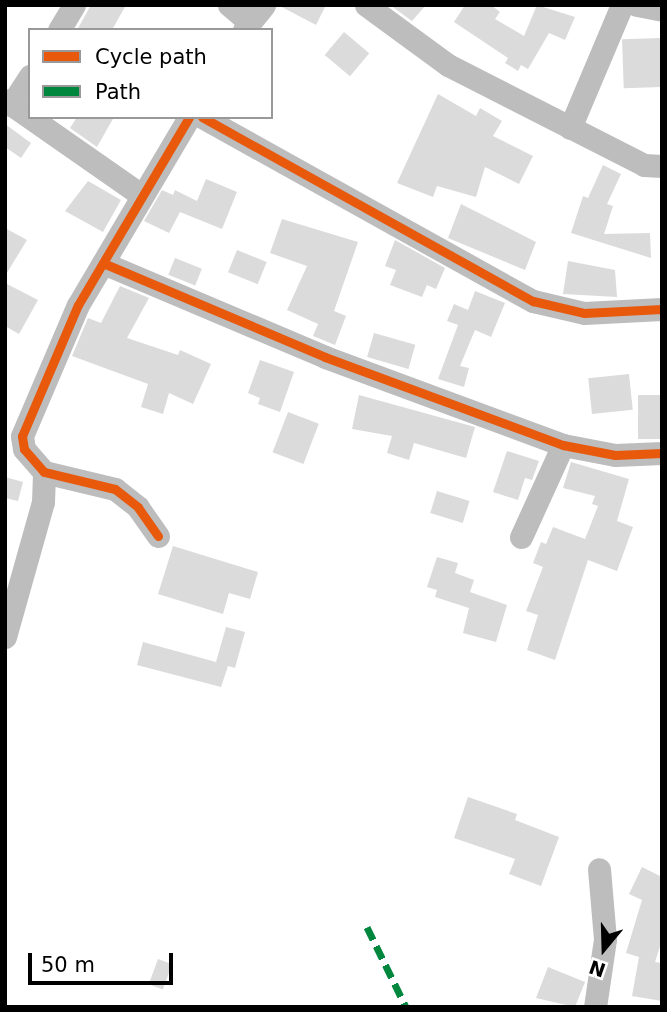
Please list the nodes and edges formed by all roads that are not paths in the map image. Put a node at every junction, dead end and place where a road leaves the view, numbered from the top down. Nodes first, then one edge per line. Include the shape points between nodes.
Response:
1 (74, 5) edge
2 (229, 5) edge
3 (366, 5) edge
4 (621, 5) edge
5 (637, 5) edge
6 (662, 10) edge
7 (253, 19) edge
8 (60, 28) edge
9 (28, 78) edge
10 (8, 102) edge
11 (28, 116) edge
12 (32, 119) edge
13 (188, 119) edge
14 (206, 119) edge
15 (570, 128) junction
16 (662, 166) edge
17 (141, 195) junction
18 (103, 263) junction
19 (662, 309) edge
20 (563, 445) junction
21 (662, 453) edge
22 (44, 472) junction
23 (158, 536) dead end
24 (521, 537) dead end
25 (5, 637) edge
26 (599, 869) dead end
27 (595, 1007) edge

1 - 8 street
2 - 7 street
3 - 15 street via 448,65
4 - 15 street
5 - 6 street
9 - 10 street
10 - 11 street
12 - 17 street
13 - 17 street
14 - 19 street via 533,301 584,313
15 - 16 street via 643,165
17 - 18 street
18 - 20 street via 325,357
18 - 22 street via 78,305 24,422 24,449
20 - 21 street via 615,455
20 - 24 street
22 - 23 street via 115,489 138,507
22 - 25 street via 43,502
26 - 27 street via 605,939

